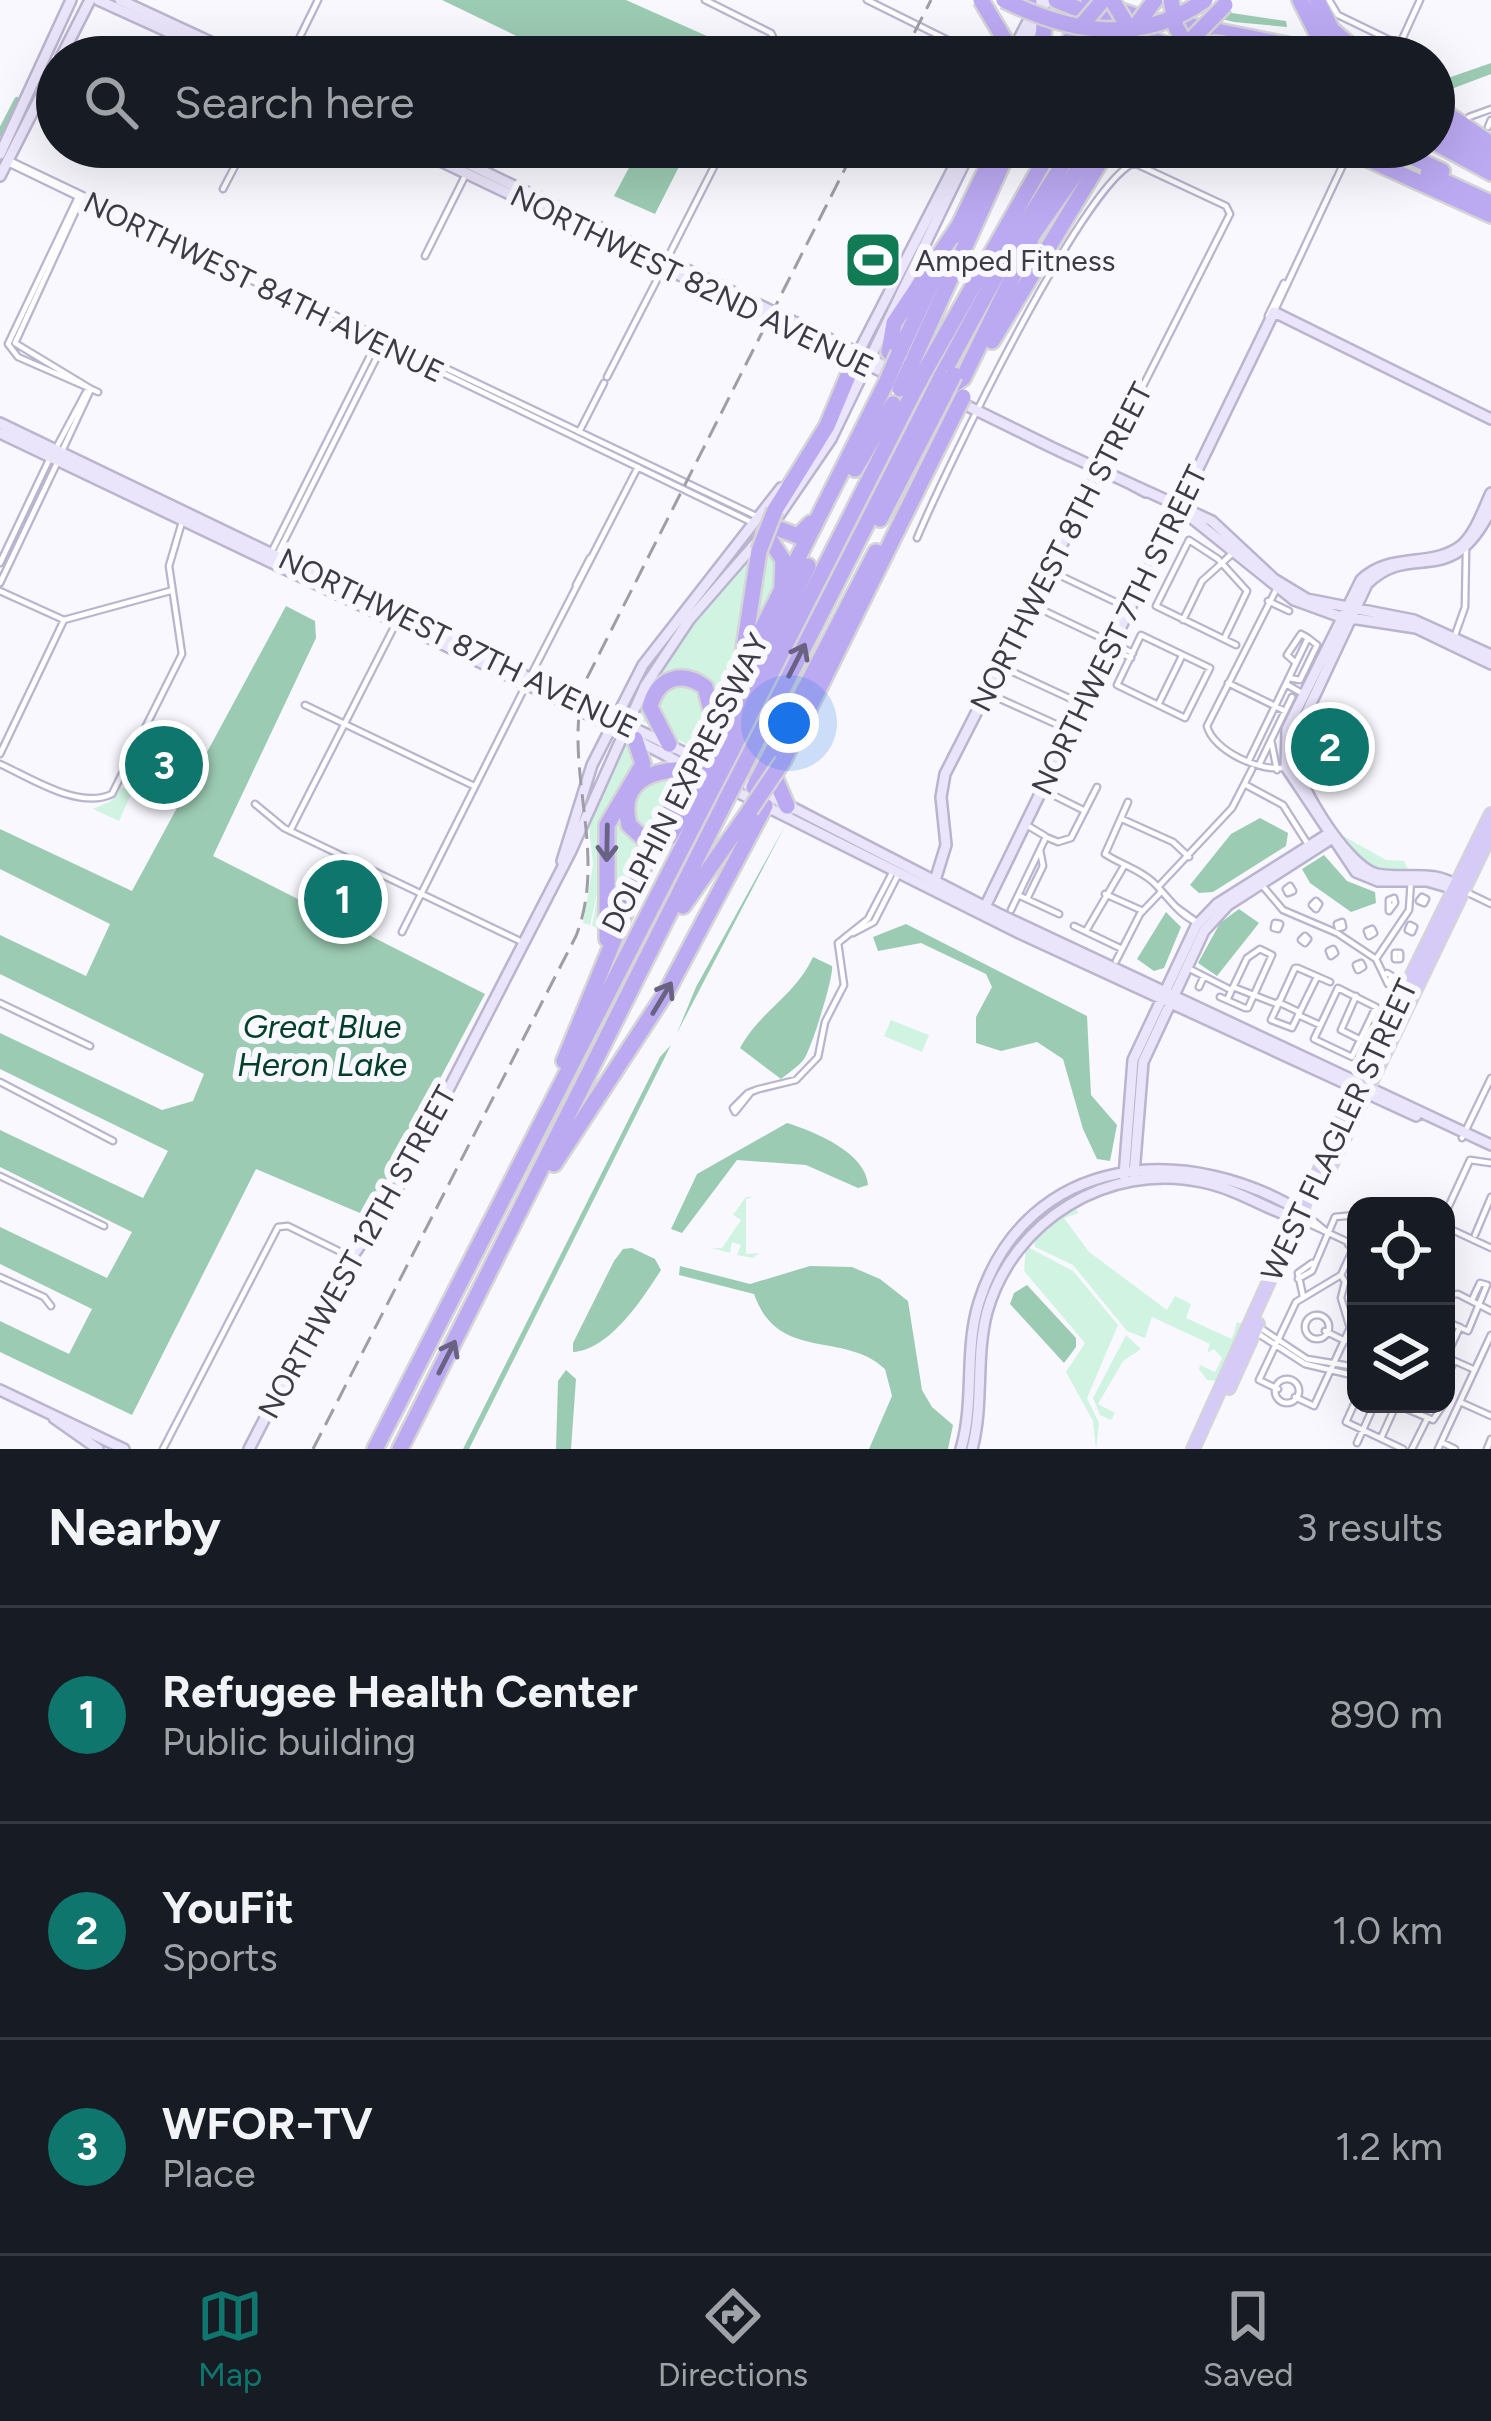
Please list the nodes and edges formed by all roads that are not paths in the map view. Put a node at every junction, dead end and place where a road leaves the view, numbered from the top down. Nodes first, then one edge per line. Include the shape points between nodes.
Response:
1 (71, 0) edge
2 (94, 0) edge
3 (120, 0) edge
4 (318, 0) edge
5 (705, 0) edge
6 (867, 0) edge
7 (981, 0) edge
8 (1004, 0) edge
9 (1071, 0) edge
10 (1089, 0) edge
11 (1155, 0) edge
12 (1171, 0) edge
13 (1190, 0) edge
14 (1204, 0) edge
15 (1300, 0) edge
16 (1420, 0) edge
17 (1042, 1) edge
18 (1324, 1) edge
19 (1227, 3) edge
20 (1104, 4) edge
21 (1167, 21) junction
22 (181, 33) junction
23 (55, 36) edge
24 (73, 36) edge
25 (186, 36) edge
26 (189, 36) edge
27 (300, 36) edge
28 (772, 36) edge
29 (940, 36) edge
30 (1002, 36) edge
31 (1024, 36) edge
32 (1043, 36) edge
33 (1073, 36) edge
34 (1128, 36) edge
35 (1139, 36) edge
36 (1139, 36) edge
37 (1151, 36) edge
38 (1156, 36) edge
39 (1158, 36) edge
40 (1181, 36) edge
41 (1192, 36) edge
42 (1195, 36) edge
43 (1202, 36) edge
44 (1242, 36) edge
45 (1320, 36) edge
46 (1339, 36) edge
47 (1381, 36) edge
48 (1404, 36) edge
49 (36, 78) edge
50 (32, 87) junction
51 (36, 98) edge
52 (36, 106) edge
53 (1491, 109) edge
54 (1455, 115) edge
55 (1469, 117) dead end
56 (1490, 130) edge
57 (1455, 139) edge
58 (1455, 153) edge
59 (3, 160) edge
60 (1491, 160) edge
61 (234, 168) edge
62 (467, 168) joint
63 (713, 168) edge
64 (957, 168) edge
65 (987, 168) edge
66 (1001, 168) edge
67 (1010, 168) edge
68 (1040, 168) edge
69 (1060, 168) edge
70 (1091, 168) edge
71 (1096, 168) edge
72 (1127, 168) edge
73 (1139, 168) edge
74 (1348, 168) edge
75 (1395, 168) edge
76 (1407, 168) edge
77 (1431, 168) edge
78 (1491, 173) edge
79 (0, 176) edge
80 (223, 189) dead end
81 (81, 196) junction
82 (1491, 199) edge
83 (1491, 215) edge
84 (958, 227) junction
85 (1031, 239) junction
86 (970, 241) junction
87 (425, 256) dead end
88 (665, 263) junction
89 (1270, 321) junction
90 (382, 340) junction
91 (12, 348) junction
92 (861, 358) junction
93 (41, 362) junction
94 (30, 363) junction
95 (927, 367) junction
96 (75, 385) junction
97 (94, 390) junction
98 (84, 399) junction
99 (916, 400) junction
100 (974, 411) junction
101 (1491, 415) edge
102 (0, 423) edge
103 (0, 433) edge
104 (578, 434) junction
105 (935, 451) junction
106 (57, 455) junction
107 (639, 464) junction
108 (1100, 470) junction
109 (1491, 494) edge
110 (892, 499) junction
111 (26, 507) junction
112 (1178, 507) junction
113 (1491, 509) edge
114 (185, 514) junction
115 (32, 517) junction
116 (767, 520) junction
117 (816, 521) junction
118 (917, 538) dead end
119 (1236, 548) junction
120 (1462, 550) junction
121 (273, 556) junction
122 (0, 563) edge
123 (1222, 563) junction
124 (1467, 564) junction
125 (1061, 576) dead end
126 (860, 579) junction
127 (0, 587) edge
128 (172, 590) junction
129 (1277, 590) junction
130 (1268, 603) junction
131 (1032, 605) junction
132 (776, 606) junction
133 (691, 608) junction
134 (1129, 608) junction
135 (1289, 611) dead end
136 (1350, 614) junction
137 (399, 618) junction
138 (808, 619) junction
139 (64, 620) junction
140 (1183, 620) junction
141 (1308, 638) junction
142 (774, 639) junction
143 (1224, 640) junction
144 (1453, 640) junction
145 (1111, 645) junction
146 (1236, 645) dead end
147 (1132, 655) junction
148 (1182, 655) junction
149 (1491, 655) edge
150 (1296, 663) junction
151 (1491, 664) edge
152 (1000, 666) junction
153 (528, 680) junction
154 (1228, 682) junction
155 (1286, 684) junction
156 (734, 685) junction
157 (987, 693) junction
158 (1301, 695) junction
159 (637, 700) junction
160 (1083, 704) junction
161 (305, 705) dead end
162 (1158, 705) junction
163 (1275, 706) junction
164 (1285, 711) junction
165 (344, 724) junction
166 (714, 724) junction
167 (626, 728) junction
168 (1070, 731) junction
169 (1271, 740) junction
170 (669, 744) junction
171 (0, 754) edge
172 (780, 755) junction
173 (721, 760) junction
174 (1249, 760) junction
175 (0, 764) edge
176 (1256, 767) junction
177 (1282, 768) junction
178 (1244, 784) junction
179 (474, 786) junction
180 (1097, 788) dead end
181 (737, 794) junction
182 (1053, 795) dead end
183 (1128, 802) dead end
184 (255, 804) dead end
185 (1085, 811) junction
186 (1491, 814) edge
187 (1120, 819) junction
188 (1025, 824) junction
189 (290, 831) junction
190 (1491, 833) edge
191 (1044, 835) junction
192 (1330, 835) junction
193 (1309, 846) junction
194 (1040, 850) junction
195 (1189, 857) junction
196 (1124, 866) junction
197 (898, 868) junction
198 (1412, 877) junction
199 (1259, 881) junction
200 (933, 885) junction
201 (1458, 888) junction
202 (1159, 890) junction
203 (1290, 893) dead end
204 (421, 894) junction
205 (1105, 894) junction
206 (1018, 895) junction
207 (1027, 899) junction
208 (1491, 904) edge
209 (1318, 908) dead end
210 (1011, 910) dead end
211 (1283, 910) junction
212 (983, 911) junction
213 (1142, 911) junction
214 (1391, 911) dead end
215 (1059, 914) dead end
216 (1402, 920) junction
217 (1310, 922) junction
218 (1279, 923) dead end
219 (1074, 926) dead end
220 (1202, 926) junction
221 (1408, 926) dead end
222 (1086, 931) junction
223 (401, 932) dead end
224 (1340, 933) junction
225 (1303, 936) dead end
226 (1372, 936) dead end
227 (1189, 938) junction
228 (522, 942) junction
229 (1122, 949) junction
230 (1384, 949) junction
231 (1335, 951) dead end
232 (1363, 953) junction
233 (1394, 954) dead end
234 (1421, 956) junction
235 (647, 957) junction
236 (1376, 959) junction
237 (1358, 963) dead end
238 (1110, 967) junction
239 (1186, 967) junction
240 (1387, 973) dead end
241 (1204, 976) junction
242 (1317, 976) junction
243 (1330, 982) dead end
244 (1199, 987) dead end
245 (1232, 989) junction
246 (593, 991) junction
247 (1414, 991) junction
248 (1256, 994) junction
249 (1356, 996) junction
250 (1166, 998) junction
251 (1278, 1003) junction
252 (0, 1004) edge
253 (1299, 1014) junction
254 (1320, 1025) junction
255 (1361, 1040) junction
256 (90, 1046) dead end
257 (1491, 1078) edge
258 (0, 1082) edge
259 (1362, 1088) junction
260 (734, 1110) dead end
261 (1463, 1136) junction
262 (113, 1142) dead end
263 (1491, 1149) edge
264 (1491, 1163) edge
265 (1129, 1175) junction
266 (0, 1176) edge
267 (502, 1195) junction
268 (1454, 1197) edge
269 (1491, 1200) edge
270 (1347, 1215) edge
271 (518, 1216) junction
272 (1302, 1217) junction
273 (104, 1226) dead end
274 (1455, 1230) edge
275 (1327, 1232) junction
276 (1474, 1237) junction
277 (1347, 1242) edge
278 (1491, 1248) edge
279 (351, 1257) junction
280 (1347, 1264) edge
281 (1341, 1275) junction
282 (0, 1276) edge
283 (1326, 1288) junction
284 (1340, 1295) junction
285 (1304, 1298) junction
286 (1455, 1298) edge
287 (1472, 1300) junction
288 (50, 1306) dead end
289 (1487, 1307) edge
290 (1289, 1315) junction
291 (1347, 1315) edge
292 (1308, 1324) junction
293 (1347, 1326) edge
294 (1455, 1326) edge
295 (1253, 1327) junction
296 (1460, 1328) junction
297 (1325, 1331) junction
298 (1491, 1337) edge
299 (1455, 1338) edge
300 (1345, 1341) junction
301 (1277, 1342) junction
302 (1455, 1361) edge
303 (1332, 1367) junction
304 (1347, 1370) edge
305 (1474, 1370) junction
306 (1278, 1389) junction
307 (0, 1390) edge
308 (975, 1397) junction
309 (1295, 1397) junction
310 (1460, 1402) junction
311 (1350, 1413) edge
312 (1371, 1413) edge
313 (1392, 1413) edge
314 (1415, 1413) edge
315 (1439, 1413) edge
316 (1491, 1416) edge
317 (1427, 1419) junction
318 (1363, 1430) junction
319 (1381, 1438) junction
320 (1491, 1439) edge
321 (1357, 1443) dead end
322 (104, 1444) edge
323 (1439, 1446) edge
324 (124, 1449) edge
325 (133, 1449) edge
326 (163, 1449) edge
327 (249, 1449) edge
328 (376, 1449) edge
329 (400, 1449) edge
330 (961, 1449) edge
331 (972, 1449) edge
332 (1198, 1449) edge
333 (1403, 1449) edge
334 (1412, 1449) edge
335 (1455, 1449) edge
336 (1486, 1449) edge

1 - 23 street
2 - 22 street
2 - 24 street
3 - 22 street
4 - 27 street
5 - 28 street
6 - 29 street
7 - 30 highway, bridge
8 - 14 highway, bridge via 1101,32 1147,27
9 - 38 highway
10 - 41 highway
11 - 35 highway, bridge
12 - 40 highway, bridge
13 - 37 highway, bridge
15 - 45 highway
16 - 48 street
17 - 20 highway
17 - 31 street
17 - 32 highway, bridge
18 - 46 highway
18 - 47 street
19 - 42 highway, bridge
20 - 21 highway
20 - 33 highway, bridge
20 - 34 highway, bridge
20 - 36 highway
20 - 39 highway
21 - 43 highway
21 - 44 highway
22 - 25 street
22 - 26 street
49 - 50 street
50 - 51 street
50 - 59 street
52 - 59 street
53 - 55 street
54 - 56 highway
57 - 60 highway
58 - 78 highway
59 - 79 street
59 - 81 street, NORTHWEST 84TH AVENUE
61 - 80 street
62 - 87 street
62 - 88 street, NORTHWEST 82ND AVENUE
63 - 88 street
64 - 92 street
65 - 84 highway
66 - 86 highway
67 - 86 highway
68 - 95 highway, DOLPHIN EXPRESSWAY
69 - 95 highway, DOLPHIN EXPRESSWAY
70 - 85 highway
71 - 99 highway, bridge via 963,397
72 - 100 street, NORTHWEST 8TH STREET via 1094,206
73 - 108 street, NORTHWEST 8TH STREET via 1224,205 1230,215
74 - 89 street, NORTHWEST 7TH STREET
75 - 83 highway
76 - 82 highway
77 - 82 highway
81 - 90 street, NORTHWEST 84TH AVENUE
81 - 91 street via 10,334
84 - 85 highway via 888,341 894,358 949,385 964,376
84 - 95 highway
85 - 95 highway
86 - 95 highway
88 - 92 street, NORTHWEST 82ND AVENUE
88 - 104 street
89 - 101 street
89 - 112 street, NORTHWEST 7TH STREET
90 - 104 street, NORTHWEST 84TH AVENUE
90 - 121 street
91 - 93 street
91 - 94 street
92 - 100 street, NORTHWEST 82ND AVENUE
92 - 116 highway
93 - 94 street
93 - 97 street
94 - 96 street
95 - 99 highway, bridge
95 - 99 highway, DOLPHIN EXPRESSWAY, bridge
95 - 99 highway, bridge
96 - 97 street
96 - 98 street
97 - 98 street
98 - 106 street
99 - 105 highway
99 - 110 highway
99 - 117 highway
99 - 138 highway, DOLPHIN EXPRESSWAY
99 - 142 highway via 849,482
100 - 108 street, NORTHWEST 82ND AVENUE
100 - 118 street
102 - 106 street, NORTHWEST 87TH AVENUE
103 - 106 street, NORTHWEST 87TH AVENUE
104 - 107 street, NORTHWEST 84TH AVENUE
105 - 126 highway
105 - 172 highway
106 - 111 street
106 - 114 street, NORTHWEST 87TH AVENUE
106 - 115 street
107 - 116 street, NORTHWEST 84TH AVENUE
107 - 153 street
108 - 112 street, NORTHWEST 82ND AVENUE
108 - 131 street, NORTHWEST 8TH STREET
109 - 120 street
110 - 126 highway
110 - 138 highway
111 - 115 street
111 - 122 street
112 - 119 street, NORTHWEST 82ND AVENUE
112 - 134 street, NORTHWEST 7TH STREET
113 - 120 street
114 - 121 street, NORTHWEST 87TH AVENUE
114 - 128 street via 170,559
115 - 127 street
116 - 117 highway via 790,529
116 - 132 highway via 784,568
116 - 133 street, NORTHWEST 12TH STREET
116 - 156 highway, bridge
117 - 132 highway
117 - 142 highway
119 - 123 street
119 - 129 street, NORTHWEST 82ND AVENUE
119 - 136 street, NORTHWEST 82ND AVENUE via 1290,590
120 - 124 street
120 - 124 street
120 - 136 street via 1386,570
120 - 136 street via 1376,568 1357,585
121 - 137 street, NORTHWEST 87TH AVENUE
123 - 140 street via 1202,581
123 - 140 street via 1189,540 1156,606
123 - 143 street via 1246,591
124 - 144 street
125 - 134 street
126 - 172 highway
127 - 139 street
128 - 139 street
128 - 175 street via 180,662 110,796 62,792
129 - 130 street
129 - 136 street, NORTHWEST 82ND AVENUE
130 - 135 street
130 - 154 street
131 - 145 street
131 - 152 street, NORTHWEST 8TH STREET
132 - 156 highway
133 - 159 street, NORTHWEST 12TH STREET
133 - 167 street, NORTHWEST 12TH STREET via 652,650
134 - 145 street, NORTHWEST 7TH STREET
136 - 144 street, NORTHWEST 82ND AVENUE
136 - 158 street
137 - 153 street, NORTHWEST 87TH AVENUE
137 - 165 street
138 - 173 highway, DOLPHIN EXPRESSWAY
139 - 171 street
140 - 143 street
141 - 150 street
141 - 150 street via 1298,634 1287,655
141 - 155 street via 1317,644 1309,664 1299,682
142 - 173 highway
143 - 146 street
144 - 149 street, NORTHWEST 82ND AVENUE
144 - 151 street, NORTHWEST 82ND AVENUE
145 - 147 street
145 - 160 street, NORTHWEST 7TH STREET
147 - 148 street via 1141,635
147 - 162 street via 1117,686
148 - 162 street
148 - 162 street via 1210,668 1185,718
150 - 155 street
152 - 157 street, NORTHWEST 8TH STREET
152 - 160 street
153 - 167 street, NORTHWEST 87TH AVENUE
153 - 179 street
154 - 163 street
154 - 174 street via 1207,728 1213,742
155 - 158 street
155 - 163 street
156 - 166 highway
157 - 168 street
157 - 200 street, NORTHWEST 8TH STREET via 944,778 946,845
158 - 164 street
158 - 177 street
158 - 192 street via 1295,769
159 - 167 street, NORTHWEST 12TH STREET
159 - 167 street via 637,718
160 - 168 street, NORTHWEST 7TH STREET
161 - 165 street
163 - 164 street
163 - 174 street
164 - 169 street
165 - 179 street
165 - 189 street
166 - 170 highway via 705,687 691,678 670,680 650,707
166 - 173 highway
167 - 170 street, NORTHWEST 87TH AVENUE
167 - 181 street, NORTHWEST 87TH AVENUE
167 - 228 street, NORTHWEST 12TH STREET via 590,771 562,861
167 -> 246 highway via 644,762 606,828 609,925
168 - 188 street, NORTHWEST 7TH STREET
169 - 176 street
169 - 177 street
170 - 181 street, NORTHWEST 87TH AVENUE
172 - 181 highway, bridge
172 - 181 highway via 772,777
173 - 181 highway, DOLPHIN EXPRESSWAY, bridge
173 - 181 highway, bridge
174 - 176 street
176 - 177 street
176 - 178 street
177 - 192 street
178 - 193 street via 1285,807
178 - 195 street
179 - 204 street
180 - 185 street
181 - 181 highway via 669,837 644,839 628,825 626,802 639,780 662,768
181 - 197 street, NORTHWEST 87TH AVENUE
181 - 235 highway, DOLPHIN EXPRESSWAY
181 - 235 highway
181 - 246 highway via 655,840
181 - 267 highway, DOLPHIN EXPRESSWAY
271 -> 181 highway via 667,992 756,827
182 - 185 street
183 - 187 street
184 - 189 street
185 - 191 street via 1069,840
186 - 201 main road, WEST FLAGLER STREET
187 - 195 street
187 - 196 street via 1104,853
188 - 191 street
188 - 212 street, NORTHWEST 7TH STREET
189 - 204 street
190 - 201 main road, WEST FLAGLER STREET
191 - 194 street
192 - 193 street
192 - 198 street via 1361,876
192 - 199 street
193 - 199 street
194 - 206 street
194 - 207 street via 1042,866
195 - 202 street
196 - 202 street
196 - 205 street
197 - 200 street, NORTHWEST 87TH AVENUE
197 - 260 street via 868,919 836,946 844,985 815,1062 792,1082 752,1092
198 - 201 street
198 - 216 street via 1416,899
199 - 211 street
199 - 220 street via 1216,904
200 - 212 street, NORTHWEST 87TH AVENUE
201 - 208 street
201 - 234 main road, WEST FLAGLER STREET
201 - 247 main road, WEST FLAGLER STREET
202 - 213 street
202 - 220 street
203 - 211 street
204 - 223 street
204 - 228 street
205 - 213 street
205 - 222 street
206 - 207 street
206 - 210 street
207 - 215 street
209 - 217 street
211 - 217 street
211 - 218 street
212 - 238 street, NORTHWEST 87TH AVENUE
213 - 229 street
214 - 216 street
216 - 221 street
216 - 230 street
217 - 224 street
217 - 225 street
219 - 222 street
220 - 227 street
220 - 239 street
222 - 229 street
224 - 231 street
224 - 232 street
226 - 232 street
227 - 239 street
227 - 250 street
228 - 279 street, NORTHWEST 12TH STREET via 392,1201
229 - 238 street
230 - 233 street
230 - 236 street
232 - 236 street
232 - 237 street
234 - 247 main road
234 - 259 main road, WEST FLAGLER STREET
235 - 271 highway, DOLPHIN EXPRESSWAY
236 - 240 street
238 - 250 street, NORTHWEST 87TH AVENUE
239 - 241 street
239 - 250 street
241 - 244 street
241 - 245 street
242 - 243 street
242 - 251 street via 1296,967
242 - 253 street
245 - 248 street
245 - 248 street via 1224,998 1248,1008
245 - 248 street via 1260,949 1273,956
246 - 267 highway
247 - 259 main road, WEST FLAGLER STREET
248 - 251 street
249 - 254 street via 1338,988
249 - 255 street via 1376,1006
249 - 255 street via 1341,1030
250 - 259 street, NORTHWEST 87TH AVENUE
250 - 265 street via 1140,1056
251 - 253 street
251 - 253 street via 1270,1019 1291,1029
252 - 256 street
253 - 254 street
254 - 255 street via 1314,1039 1352,1058
257 - 261 street
258 - 262 street
259 - 261 street, NORTHWEST 87TH AVENUE
259 - 272 main road, WEST FLAGLER STREET
261 - 263 street, NORTHWEST 87TH AVENUE
264 - 268 street via 1474,1157
265 - 272 street via 1194,1174
265 - 308 street via 1071,1197 1019,1240 977,1307
266 - 273 street
267 - 328 highway, DOLPHIN EXPRESSWAY
269 - 276 street
270 - 275 street
329 -> 271 highway, DOLPHIN EXPRESSWAY
272 - 275 street
272 - 295 main road, WEST FLAGLER STREET
274 - 276 street
275 - 277 street
275 - 285 street via 1301,1268
276 - 278 street
279 - 326 street via 278,1227
279 - 327 street, NORTHWEST 12TH STREET
280 - 281 street
281 - 283 street
281 - 284 street
282 - 288 street
283 - 284 street
283 - 285 street
284 - 291 street
285 - 290 street
286 - 287 street
287 - 289 street
287 - 289 street via 1484,1283
289 - 296 street via 1468,1331
290 - 292 street
290 - 301 street
292 - 297 street via 1323,1314
292 - 297 street via 1304,1333 1321,1341
293 - 300 street
294 - 296 street
295 - 301 street
295 - 332 main road, WEST FLAGLER STREET
296 - 299 street
297 - 300 street
298 - 305 street
300 - 303 street
301 - 303 street via 1297,1360
301 - 306 street via 1259,1380
302 - 305 street
303 - 304 street
303 - 309 street via 1314,1406
305 - 310 street
306 - 309 street via 1283,1403
306 - 309 street via 1291,1380 1299,1386
307 - 322 street
308 - 330 street
308 - 331 street
310 - 316 street
310 - 323 street
311 - 318 street via 1346,1422
312 - 318 street
313 - 319 street
314 - 317 street
315 - 317 street
317 - 334 street
318 - 319 street
318 - 321 street
319 - 333 street
320 - 336 street
322 - 324 street
322 - 325 street
323 - 335 street

